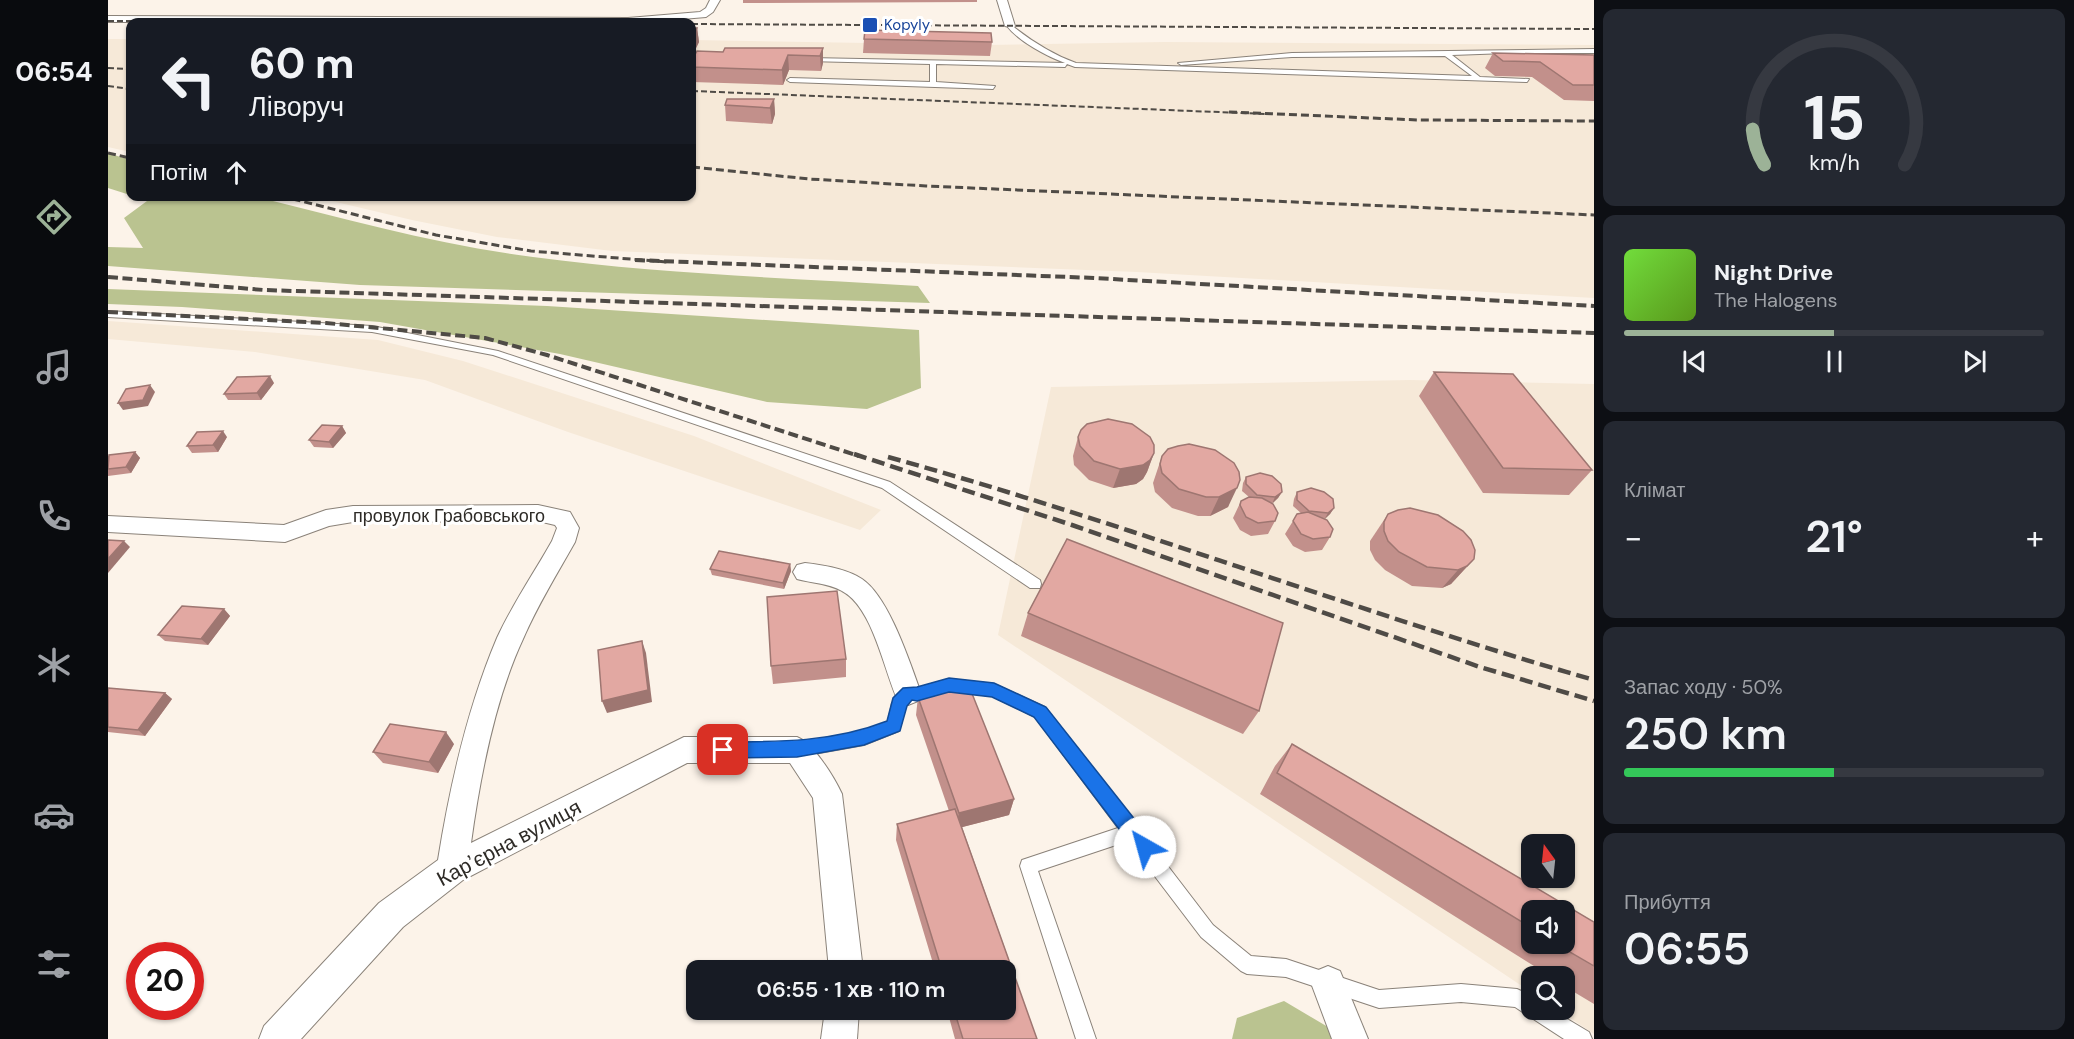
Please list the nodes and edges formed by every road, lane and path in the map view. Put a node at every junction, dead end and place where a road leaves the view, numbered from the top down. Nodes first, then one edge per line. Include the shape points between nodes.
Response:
1 (715, 0) edge
2 (1002, 0) edge
3 (665, 18) edge
4 (108, 19) edge
5 (126, 19) edge
6 (1010, 26) joint
7 (1594, 51) edge
8 (1446, 54) junction
9 (799, 59) edge
10 (835, 60) junction
11 (933, 62) junction
12 (1075, 65) junction
13 (1138, 68) junction
14 (1478, 78) junction
15 (790, 80) dead end
16 (1527, 80) edge
17 (830, 81) junction
18 (933, 84) junction
19 (993, 87) dead end
20 (108, 314) edge
21 (108, 524) edge
22 (806, 572) dead end
23 (1035, 584) dead end
24 (908, 693) junction
25 (797, 750) junction
26 (1133, 831) junction
27 (452, 869) junction
28 (845, 960) edge
29 (1328, 983) junction
30 (1521, 1000) edge
31 (841, 1020) edge
32 (1552, 1020) edge
33 (277, 1039) edge
34 (839, 1039) edge
35 (1086, 1039) edge
36 (1350, 1039) edge
37 (1582, 1039) edge

1 - 3 street via 703,15
2 - 6 street
4 - 5 street
6 - 12 lane via 1054,57
7 - 8 lane
8 - 13 lane via 1292,54
8 - 14 lane
9 - 10 lane
10 - 11 lane
10 - 17 lane
11 - 12 lane
11 - 18 lane
12 - 13 lane
13 - 14 lane
14 - 16 lane
15 - 17 lane
17 - 18 lane
18 - 19 lane
20 - 23 lane via 372,329 495,353 886,485
21 - 27 street, провулок Грабовського via 285,534 326,518 353,514 538,513 562,518 567,528 563,542 510,638 490,694 464,787
22 - 24 street via 854,586 866,596
24 - 25 lane via 899,703 894,726 864,738
24 - 26 lane via 949,685 994,690 1040,712
25 - 27 street, Карʼєрна вулиця via 684,750
25 - 28 street via 826,794
26 - 29 lane via 1207,931 1247,964 1286,968
26 - 35 lane via 1028,866
27 - 33 street, Карʼєрна вулиця via 391,915
29 - 30 lane via 1379,999 1461,993
29 - 36 street
31 - 34 street
32 - 37 lane

